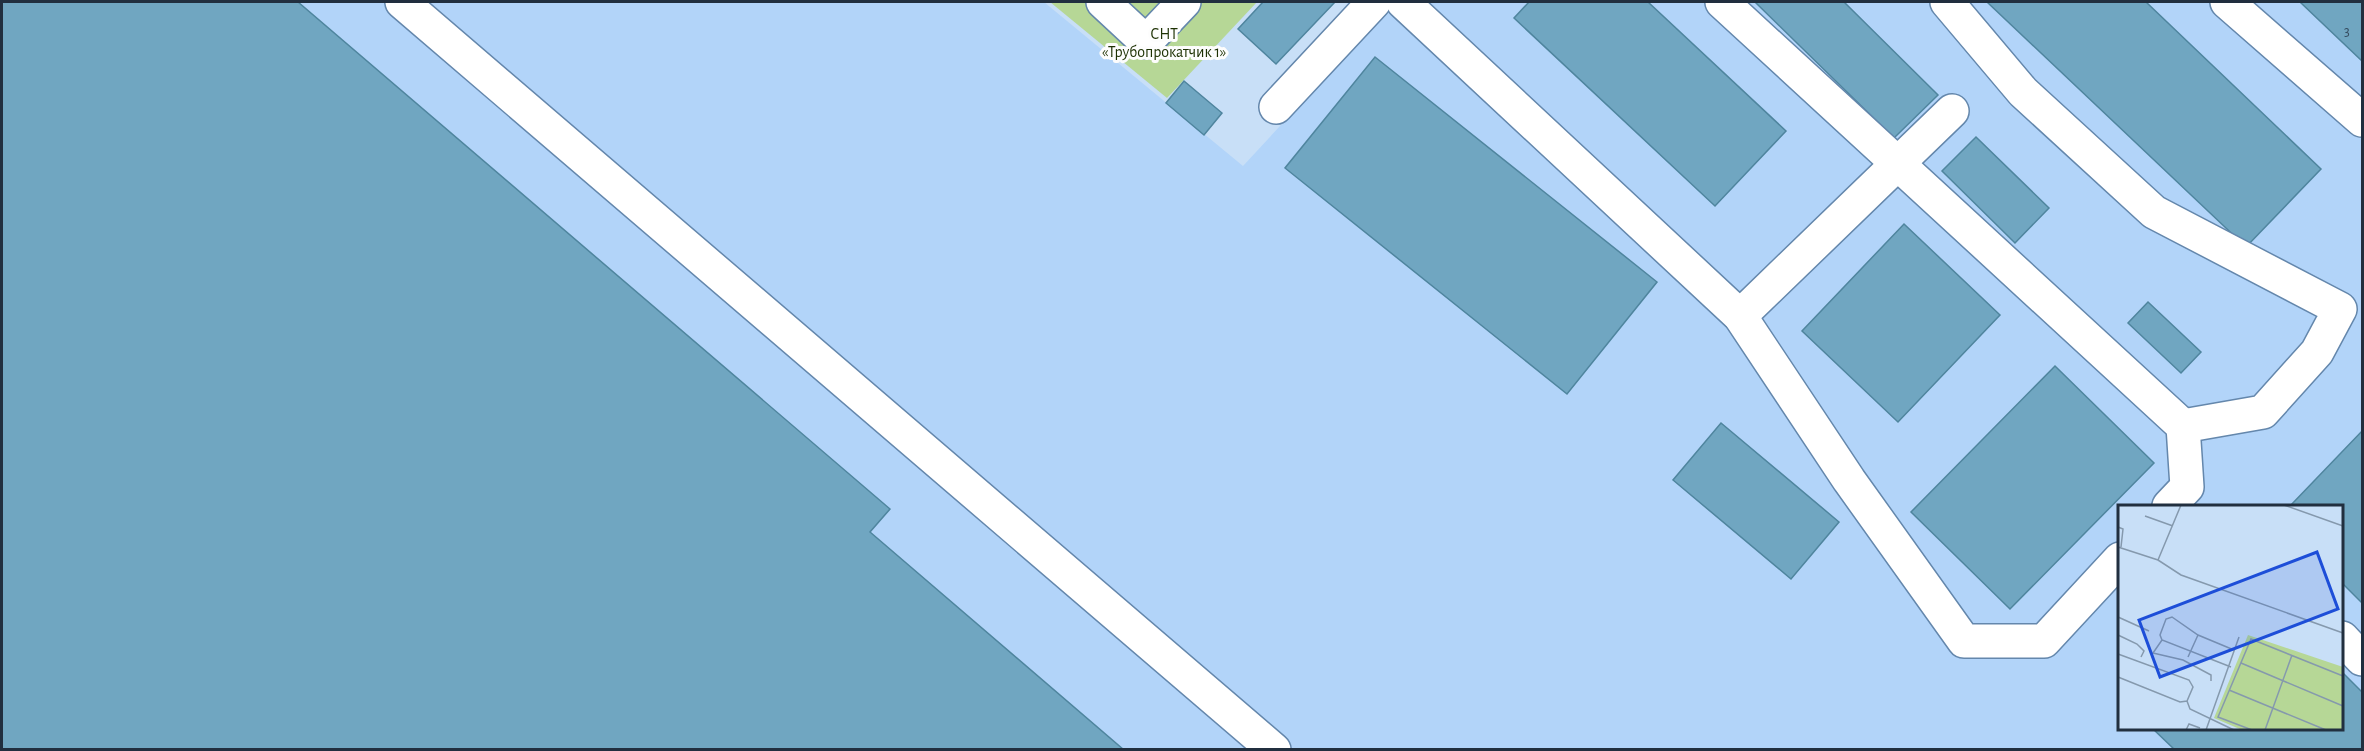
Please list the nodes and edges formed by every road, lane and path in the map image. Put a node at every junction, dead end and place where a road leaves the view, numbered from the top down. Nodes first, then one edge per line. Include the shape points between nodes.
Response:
1 (402, 2) edge
2 (1102, 2) edge
3 (1184, 2) edge
4 (1374, 2) edge
5 (1403, 2) edge
6 (1722, 2) edge
7 (1947, 2) edge
8 (2227, 2) edge
9 (1276, 107) dead end
10 (1952, 111) dead end
11 (2362, 120) edge
12 (1899, 164) junction
13 (1740, 316) junction
14 (2183, 426) junction
15 (2171, 505) edge
16 (2118, 562) edge
17 (2343, 639) edge
18 (2362, 658) edge
19 (1274, 750) edge

1 - 19 lane
2 - 3 lane via 1146,42
4 - 9 lane
5 - 13 lane
6 - 12 lane
7 - 14 lane via 2023,92 2154,212 2340,309 2317,352 2263,412
8 - 11 lane
10 - 12 lane
12 - 13 lane
12 - 14 lane
13 - 16 lane via 1849,480 1965,641 2044,641
14 - 15 lane via 2187,487
17 - 18 lane

